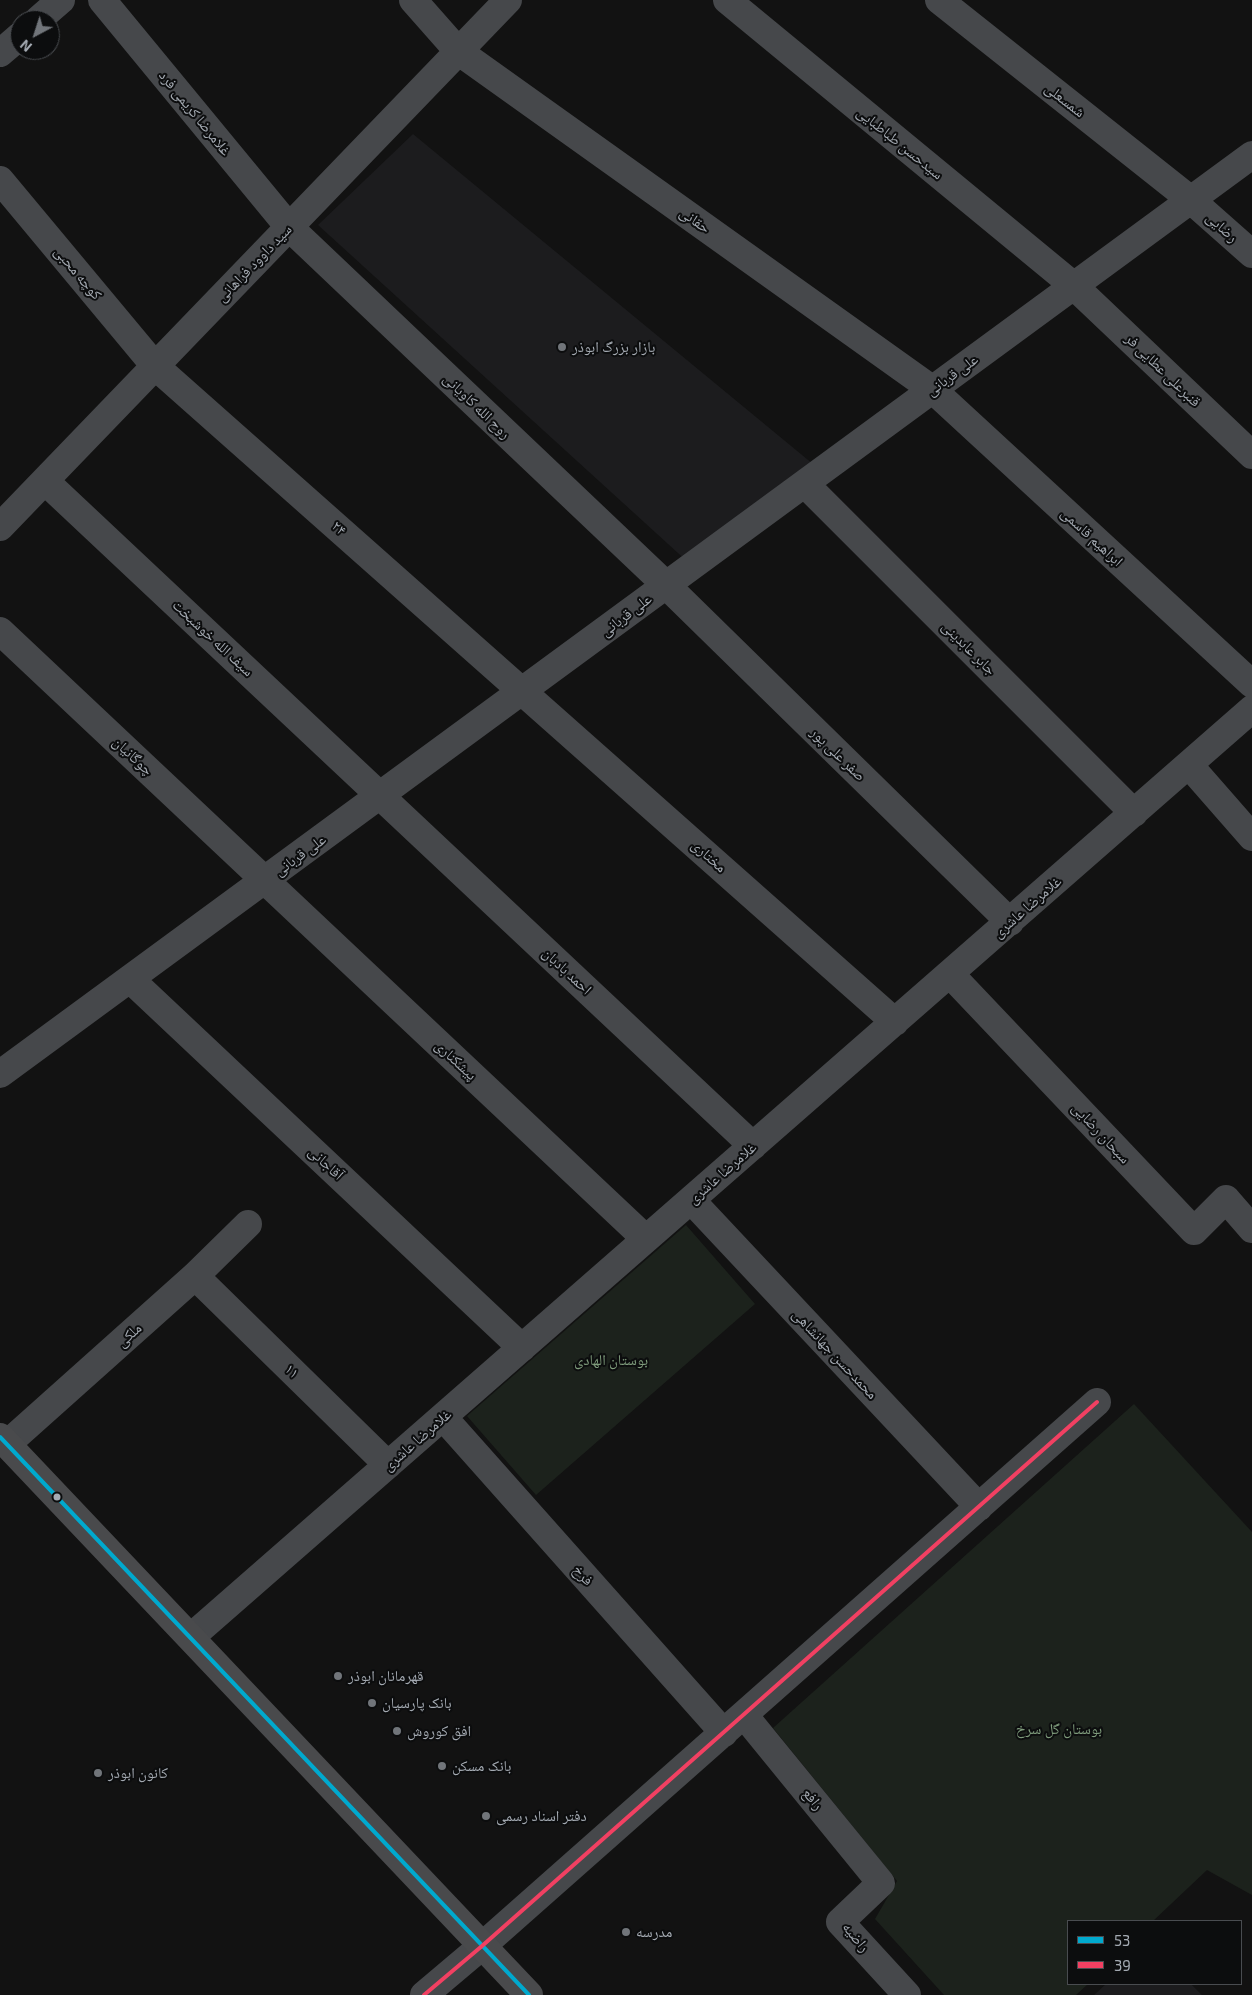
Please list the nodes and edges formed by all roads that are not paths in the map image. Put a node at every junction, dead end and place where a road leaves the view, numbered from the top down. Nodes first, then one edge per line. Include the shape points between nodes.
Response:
1 (61, 0) edge
2 (102, 0) edge
3 (413, 0) edge
4 (508, 0) edge
5 (727, 0) edge
6 (939, 0) edge
7 (50, 10) edge
8 (10, 44) edge
9 (458, 51) junction
10 (0, 53) edge
11 (1252, 155) edge
12 (0, 180) edge
13 (1191, 200) junction
14 (289, 227) junction
15 (1252, 254) edge
16 (1074, 286) junction
17 (155, 366) junction
18 (933, 390) junction
19 (1252, 455) edge
20 (45, 481) junction
21 (805, 484) junction
22 (0, 527) edge
23 (666, 585) junction
24 (0, 631) edge
25 (1252, 684) edge
26 (523, 691) junction
27 (1252, 709) edge
28 (1189, 765) junction
29 (380, 796) junction
30 (1134, 813) junction
31 (1252, 837) edge
32 (265, 880) junction
33 (1010, 922) junction
34 (950, 974) junction
35 (130, 979) junction
36 (896, 1022) junction
37 (0, 1074) edge
38 (753, 1146) junction
39 (691, 1200) junction
40 (248, 1224) dead end
41 (1252, 1229) edge
42 (646, 1239) junction
43 (195, 1276) junction
44 (522, 1348) junction
45 (1096, 1402) dead end
46 (443, 1417) junction
47 (4, 1440) edge
48 (388, 1465) junction
49 (979, 1507) junction
50 (191, 1637) junction
51 (744, 1715) junction
52 (724, 1733) junction
53 (881, 1883) joint
54 (482, 1946) junction
55 (424, 1995) edge
56 (529, 1995) edge
57 (907, 1995) edge

1 - 7 street
2 - 14 street, غلامرضا کریمی فرد
3 - 9 street, حقانی
4 - 9 street, سید داوود فراهانی
5 - 16 street, سیدحسن طباطبایی
6 - 13 street, شمسعلی
8 - 10 street
9 - 14 street, سید داوود فراهانی
9 - 18 street, حقانی
11 - 13 street, علی قربانی
12 - 17 street, کوچه محبی
13 - 15 street, رضایی
13 - 16 street, علی قربانی
14 - 17 street, سید داوود فراهانی
14 - 23 street, روح الله کاویانی
16 - 18 street, علی قربانی
16 - 19 street, قنبرعلی عطایی فر
17 - 20 street, سید داوود فراهانی
17 - 26 street, ۲۴
18 - 21 street, علی قربانی
18 - 25 street, ابراهیم قاسمی
20 - 22 street, سید داوود فراهانی
20 - 29 street, سیف الله خوشبخت
21 - 23 street, علی قربانی
21 - 30 street, جابر عابدینی
23 - 26 street, علی قربانی
23 - 33 street, صفر علی پور
24 - 32 street, چوگانیان
26 - 29 street, علی قربانی
26 - 36 street, مختاری
27 - 28 street, غلامرضا عاشری
28 - 30 street, غلامرضا عاشری
28 - 31 street
29 - 32 street, علی قربانی
29 - 38 street, احمد بادبان
30 - 33 street, غلامرضا عاشری
32 - 35 street, علی قربانی
32 - 42 street, پیشکناری
33 - 34 street, غلامرضا عاشری
34 - 36 street, غلامرضا عاشری
34 - 41 street, سبحان رضایی via 1194,1231 1226,1200
35 - 37 street, علی قربانی
35 - 44 street, آقاجانی
36 - 38 street, غلامرضا عاشری
38 - 39 street, غلامرضا عاشری
39 - 42 street, غلامرضا عاشری
39 - 49 street, محمدحسن جهانشاهی
40 - 43 street, ملکی
42 - 44 street, غلامرضا عاشری
43 - 47 street, ملکی
43 - 48 street, ۱۱
44 - 46 street, غلامرضا عاشری
45 - 49 street
46 - 48 street, غلامرضا عاشری
46 - 52 street, فرخ
47 - 50 main road
48 - 50 street, غلامرضا عاشری
49 - 51 street
50 - 54 main road
51 - 52 street
51 - 53 street, رافع
52 - 54 street
53 - 57 street, راضیه via 840,1922
54 - 55 street
54 - 56 main road

